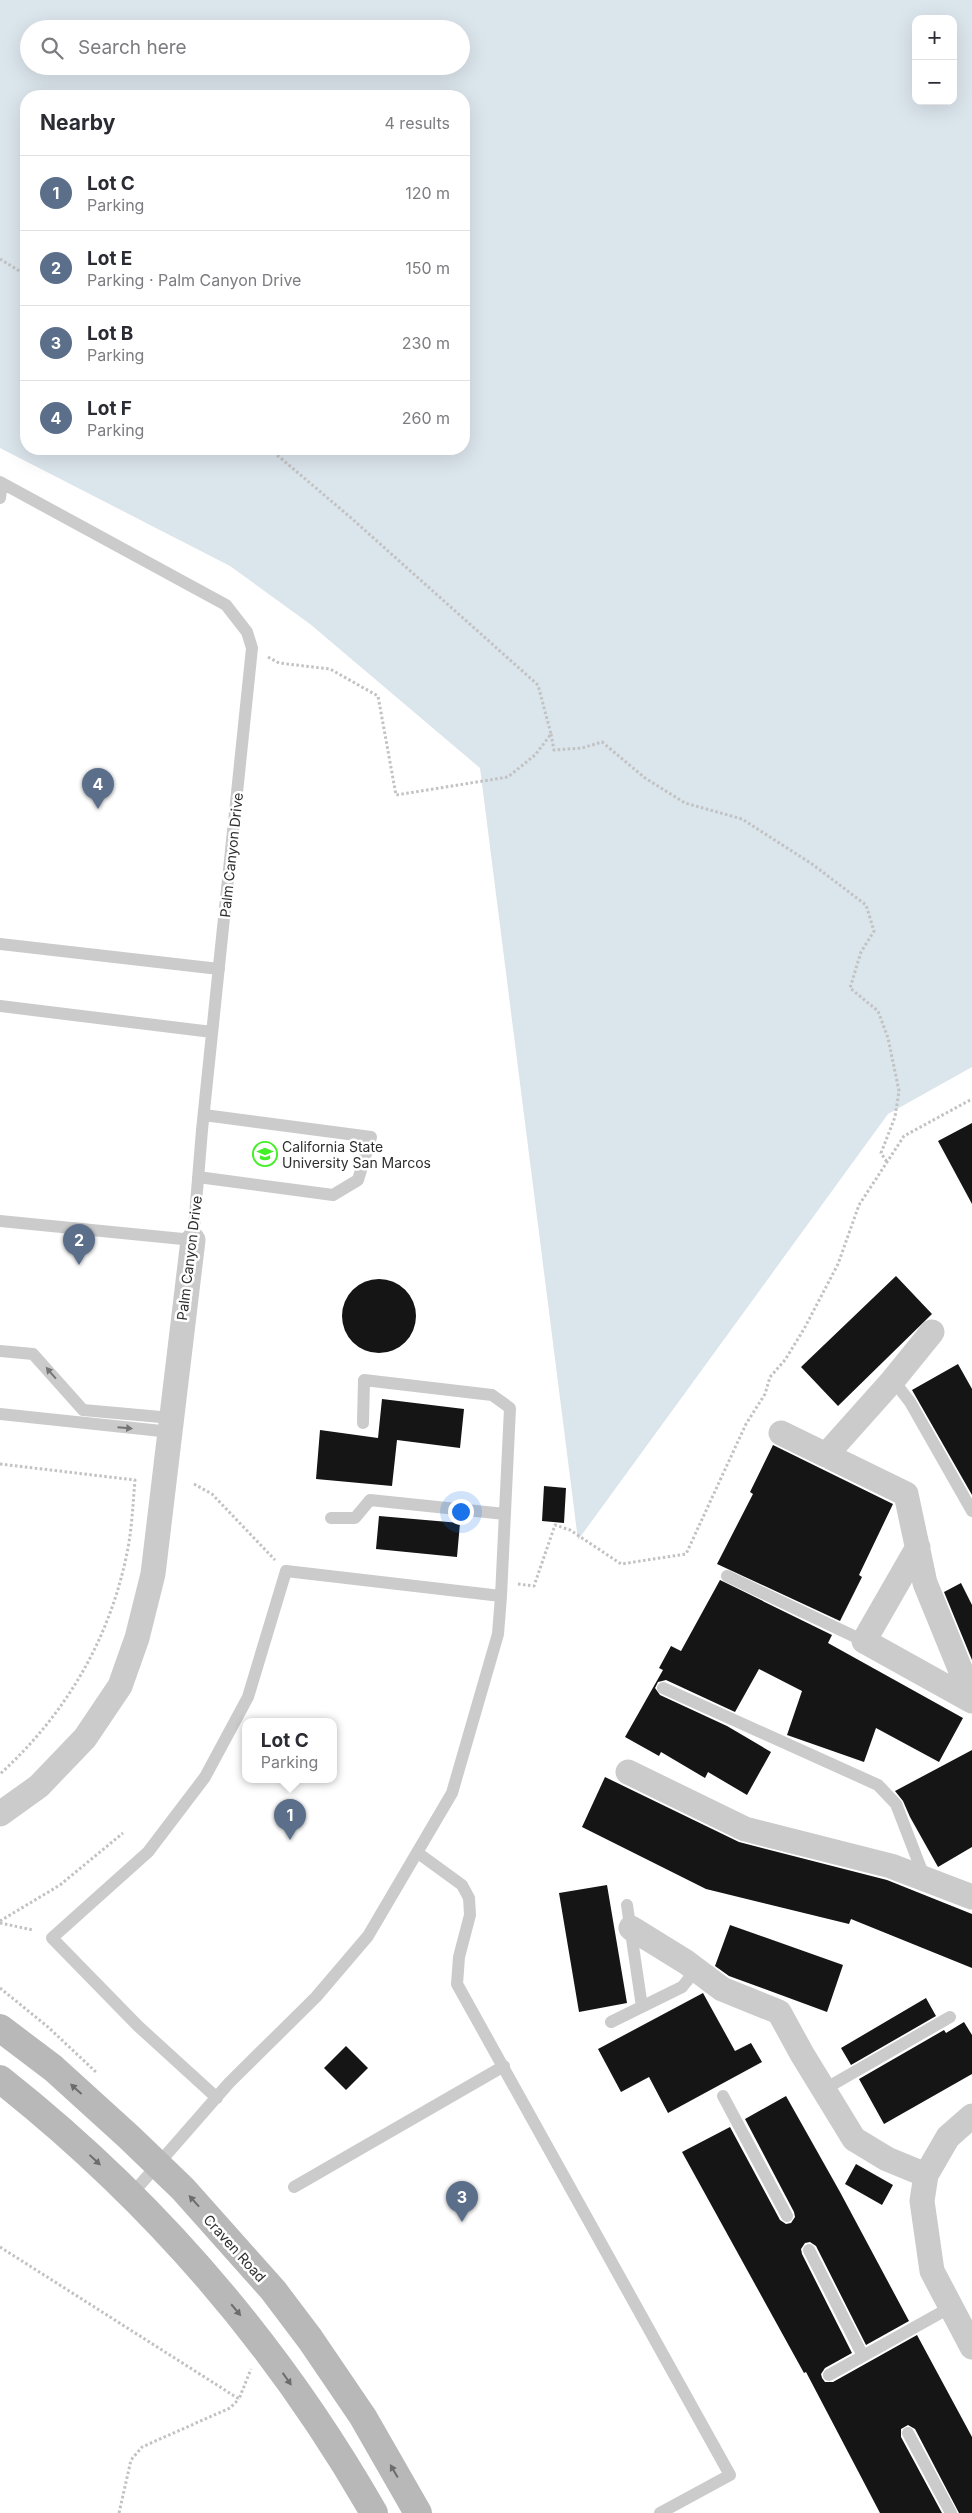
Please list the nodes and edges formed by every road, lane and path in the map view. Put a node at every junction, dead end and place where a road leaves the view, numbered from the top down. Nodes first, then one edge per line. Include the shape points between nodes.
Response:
1 (0, 259) edge
2 (20, 271) edge
3 (277, 455) edge
4 (1, 483) edge
5 (0, 498) edge
6 (252, 648) junction
7 (551, 734) junction
8 (0, 944) edge
9 (219, 969) junction
10 (0, 1006) edge
11 (212, 1032) junction
12 (972, 1099) edge
13 (204, 1115) junction
14 (887, 1162) junction
15 (198, 1177) junction
16 (0, 1221) edge
17 (193, 1240) junction
18 (932, 1332) dead end
19 (0, 1351) edge
20 (893, 1380) junction
21 (0, 1414) edge
22 (363, 1423) dead end
23 (171, 1425) junction
24 (781, 1433) dead end
25 (826, 1455) junction
26 (0, 1464) edge
27 (194, 1484) dead end
28 (972, 1511) edge
29 (505, 1514) junction
30 (331, 1518) dead end
31 (918, 1547) junction
32 (286, 1570) junction
33 (727, 1576) dead end
34 (501, 1582) junction
35 (500, 1596) junction
36 (864, 1641) junction
37 (663, 1688) dead end
38 (972, 1700) edge
39 (628, 1772) dead end
40 (0, 1774) edge
41 (0, 1814) edge
42 (123, 1833) dead end
43 (418, 1853) junction
44 (926, 1879) junction
45 (972, 1897) edge
46 (629, 1917) joint
47 (0, 1922) edge
48 (33, 1930) dead end
49 (696, 1970) junction
50 (642, 2007) junction
51 (950, 2017) dead end
52 (611, 2022) dead end
53 (0, 2028) edge
54 (504, 2066) junction
55 (0, 2079) edge
56 (823, 2090) junction
57 (723, 2096) dead end
58 (217, 2098) junction
59 (972, 2116) edge
60 (157, 2164) junction
61 (926, 2176) junction
62 (294, 2187) dead end
63 (131, 2195) junction
64 (787, 2216) dead end
65 (0, 2247) edge
66 (809, 2250) dead end
67 (951, 2307) junction
68 (972, 2347) edge
69 (863, 2356) junction
70 (254, 2361) dead end
71 (829, 2375) dead end
72 (239, 2399) junction
73 (908, 2433) dead end
74 (119, 2513) edge
75 (374, 2513) edge
76 (418, 2513) edge
77 (660, 2513) edge
78 (951, 2513) edge

1 - 2 path
3 - 7 path via 538,685
4 - 5 lane
4 - 6 lane via 226,605 247,632
6 - 7 path via 279,663 330,669 378,696 396,795 508,776 535,755
6 - 9 lane, Palm Canyon Drive
7 - 14 path via 554,750 582,748 602,742 645,778 684,802 742,819 812,864 866,906 874,931 861,952 850,988 878,1012 888,1038 899,1091 881,1153
8 - 9 lane
9 - 11 lane, Palm Canyon Drive
10 - 11 lane
11 - 13 lane, Palm Canyon Drive
12 - 14 path via 904,1136
13 - 15 lane, Palm Canyon Drive
13 - 15 lane via 371,1137 358,1180 332,1195
14 - 34 path via 859,1205 838,1264 804,1329 770,1377 765,1394 746,1424 686,1554 621,1564 570,1530 555,1525 534,1586
15 - 17 lane, Palm Canyon Drive
16 - 17 lane
17 - 23 street, Palm Canyon Drive
18 - 20 street
23 -> 19 lane via 83,1410 33,1354
20 - 25 street
20 - 28 lane via 910,1402
21 -> 23 lane
22 - 29 lane via 364,1380 492,1395 510,1408
23 - 41 street, Palm Canyon Drive via 153,1574 137,1638 120,1686 85,1738 39,1786
24 - 25 street
25 - 31 street via 906,1494
26 - 40 path via 136,1480 128,1546 115,1599 88,1665 65,1702
27 - 32 path via 212,1494
29 - 30 lane via 370,1500 355,1518
29 - 34 lane
31 - 36 street
31 - 38 street via 926,1583
32 - 35 lane
32 - 58 lane via 248,1697 204,1777 148,1852 52,1938 138,2026
33 - 36 lane
34 - 35 lane
35 - 43 lane via 498,1634 452,1793
36 - 38 street
37 - 44 lane via 878,1785 896,1804
39 - 44 street via 745,1829 891,1866
42 - 47 path via 60,1885
43 - 54 lane via 462,1885 469,1898 470,1915 459,1957 457,1984
43 - 58 lane via 368,1936 316,1997
44 - 45 street
46 - 49 street
46 - 50 lane
47 - 48 path
49 - 50 lane via 682,1987
49 - 56 street via 722,1989 779,2012
50 - 52 lane
51 - 56 lane
60 -> 53 main road, Craven Road via 53,2068
54 - 62 lane
54 - 77 lane via 730,2475
55 -> 63 main road via 59,2127
56 - 61 street via 854,2139 887,2159
57 - 64 lane
58 - 60 lane
59 - 61 street via 948,2137
60 - 63 lane
76 -> 60 main road, Craven Road via 363,2418 310,2339 272,2290
61 - 67 street via 922,2201 932,2271
63 -> 75 main road via 201,2268 259,2339 341,2455
65 - 72 path
66 - 69 lane
67 - 68 street
67 - 69 lane
69 - 71 lane
70 - 72 path
72 - 74 path via 230,2408 142,2447 131,2460
73 - 78 lane

